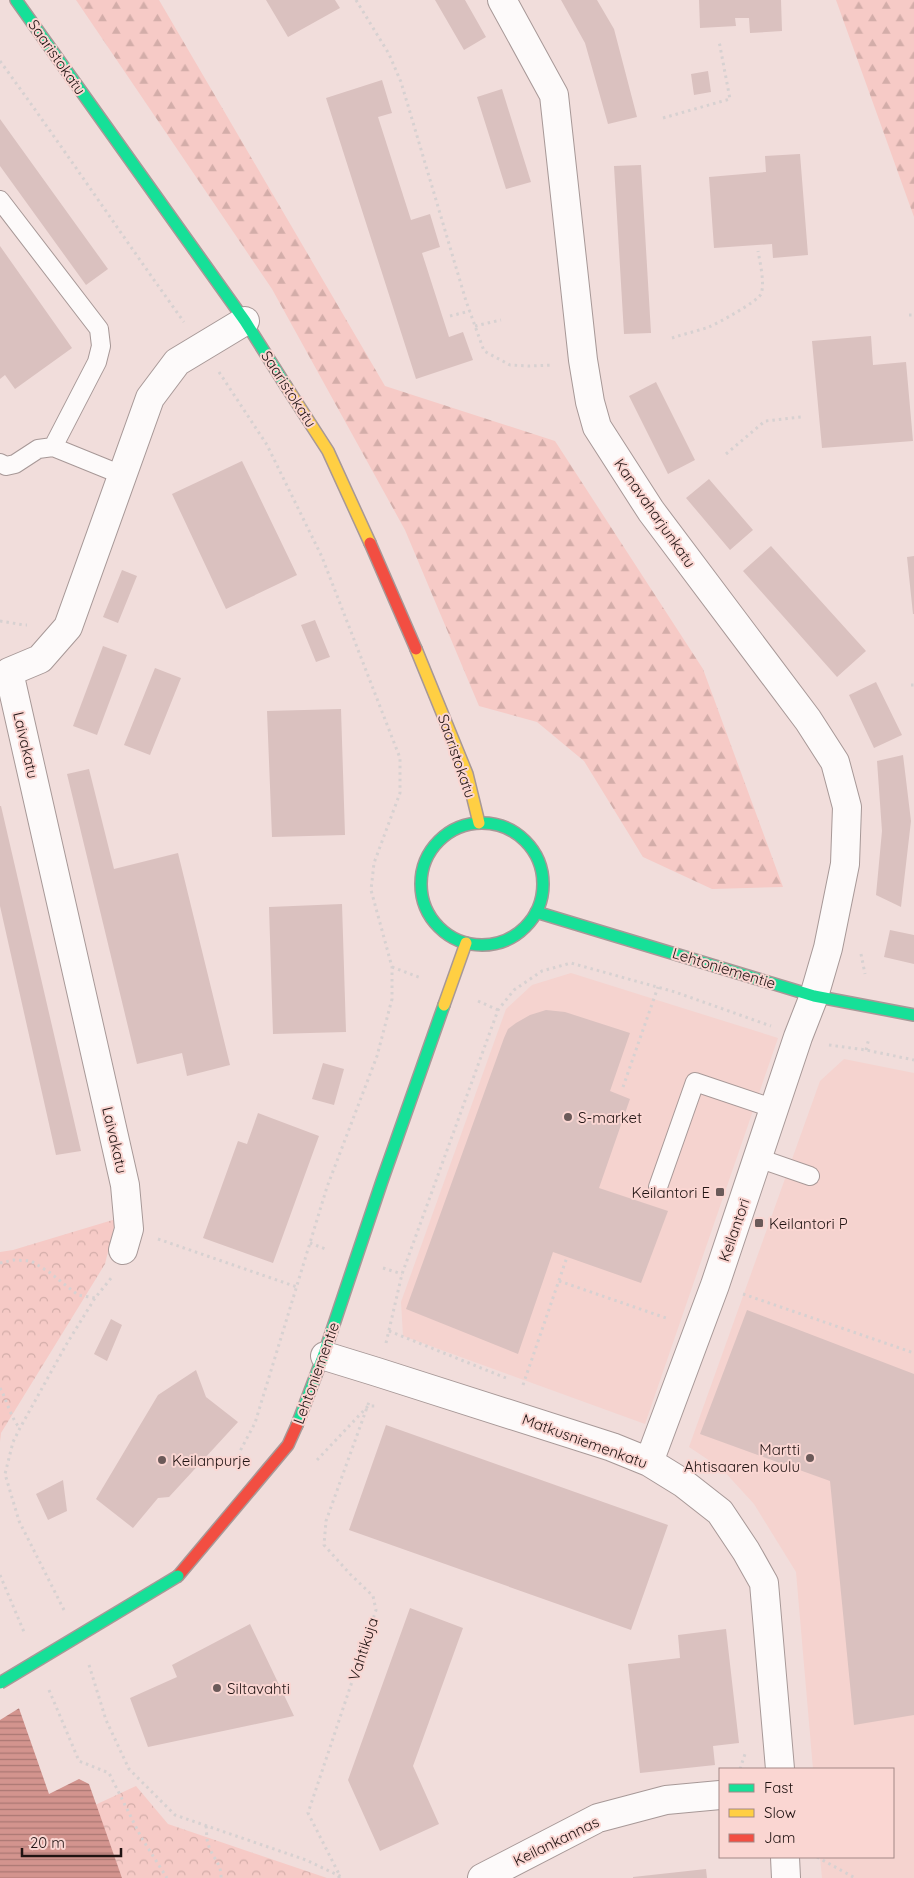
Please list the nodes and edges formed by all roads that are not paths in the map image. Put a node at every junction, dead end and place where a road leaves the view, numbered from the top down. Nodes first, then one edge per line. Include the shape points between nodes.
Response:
1 (16, 0) edge
2 (502, 0) edge
3 (0, 200) edge
4 (245, 321) junction
5 (53, 447) junction
6 (0, 463) edge
7 (122, 475) junction
8 (5, 666) edge
9 (479, 823) junction
10 (536, 912) junction
11 (466, 942) junction
12 (814, 996) junction
13 (914, 1015) edge
14 (774, 1110) junction
15 (758, 1158) junction
16 (810, 1176) dead end
17 (658, 1187) dead end
18 (123, 1250) dead end
19 (325, 1356) junction
20 (649, 1462) junction
21 (0, 1682) edge
22 (780, 1768) edge
23 (719, 1795) edge
24 (785, 1858) edge
25 (482, 1878) edge
26 (786, 1878) edge

1 - 4 main road, Saaristokatu
2 - 12 street, Kanavaharjunkatu via 554,95 583,360 597,427 651,511 808,720 835,762 847,807 844,864 828,948
3 - 5 lane via 99,329 101,346 96,362
4 - 7 street, Laivakatu via 177,362 150,398
4 - 9 main road, Saaristokatu via 328,452 405,620 467,774
5 - 6 lane via 38,449 16,464 6,466
5 - 7 lane
7 - 8 street, Laivakatu via 68,627 40,659
8 - 18 street, Laivakatu via 125,1185 129,1229
9 - 10 main road via 497,825 528,843 538,859 542,876 542,894
9 - 11 main road via 462,826 434,846 425,860 421,877 424,902 436,925 450,936
10 - 11 main road via 514,936 498,943
10 - 12 main road, Lehtoniementie
11 - 19 main road, Lehtoniementie via 355,1260
12 - 13 main road, Lehtoniementie
12 - 14 street, Keilantori
14 - 15 street, Keilantori
14 - 17 lane via 695,1082
15 - 16 lane
15 - 20 street, Keilantori
19 - 20 street, Matkusniemenkatu via 603,1444
19 - 21 main road, Lehtoniementie, bridge via 288,1445 178,1576
20 - 22 street, Matkusniemenkatu via 720,1512 764,1583
23 - 25 street, Keilankannas via 666,1800 598,1818
24 - 26 street

